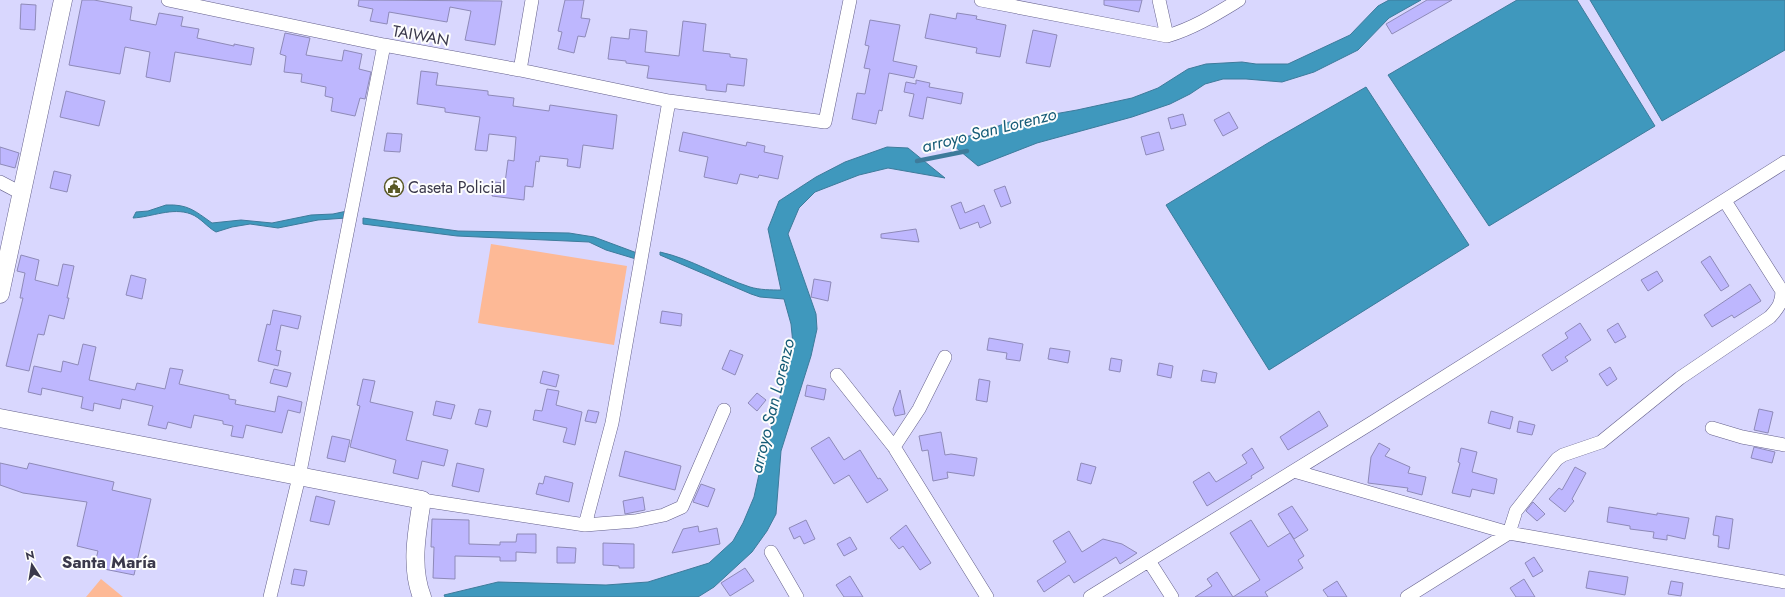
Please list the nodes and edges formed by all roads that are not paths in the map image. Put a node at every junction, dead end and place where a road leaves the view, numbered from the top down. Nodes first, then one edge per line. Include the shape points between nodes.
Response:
1 (63, 0) edge
2 (168, 0) edge
3 (532, 0) edge
4 (850, 0) edge
5 (1159, 0) edge
6 (1239, 0) edge
7 (988, 1) edge
8 (1167, 36) junction
9 (384, 46) junction
10 (520, 70) junction
11 (669, 101) junction
12 (1785, 162) edge
13 (0, 182) edge
14 (21, 194) junction
15 (1725, 201) junction
16 (0, 294) edge
17 (945, 356) dead end
18 (836, 375) dead end
19 (724, 410) dead end
20 (0, 418) edge
21 (1712, 428) dead end
22 (1785, 445) edge
23 (894, 447) junction
24 (1294, 472) junction
25 (299, 477) junction
26 (422, 500) junction
27 (585, 525) junction
28 (1509, 533) junction
29 (771, 552) dead end
30 (1149, 561) junction
31 (1785, 582) edge
32 (420, 592) edge
33 (270, 597) edge
34 (797, 597) edge
35 (987, 597) edge
36 (1090, 597) edge
37 (1172, 597) edge
38 (1407, 597) edge

1 - 14 street
2 - 9 street, TAIWAN
3 - 10 street
4 - 11 street, TAIWAN via 825,122
5 - 8 street
6 - 8 street via 1199,24
7 - 8 street
9 - 10 street, TAIWAN
9 - 25 street
10 - 11 street, TAIWAN
11 - 27 street via 612,423
12 - 15 street
13 - 14 street
14 - 16 street
15 - 24 street
15 - 28 street via 1782,291 1782,301 1778,309 1680,378 1601,442 1557,459 1516,511
17 - 23 street via 919,409
18 - 23 street
19 - 27 street via 682,507 664,515 636,521
20 - 25 street
21 - 22 street
23 - 35 street
24 - 28 street
24 - 30 street
25 - 26 street
25 - 33 street
26 - 27 street
26 - 32 street via 416,540
28 - 31 street
28 - 38 street
29 - 34 street
30 - 36 street
30 - 37 street

